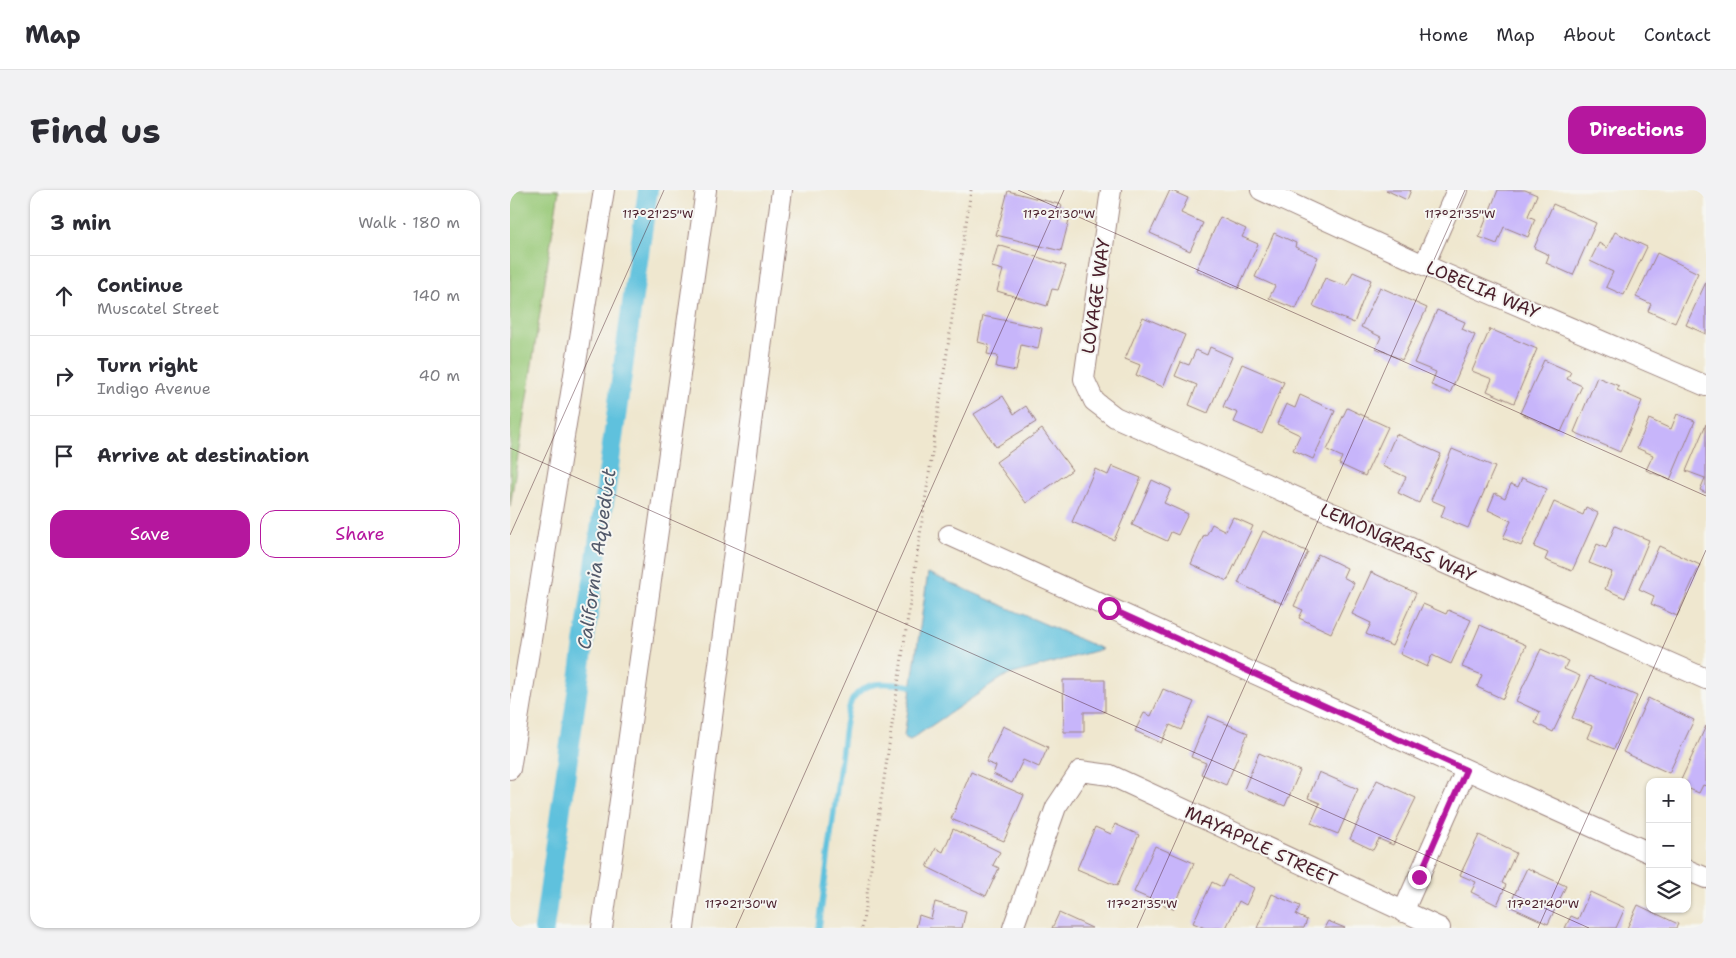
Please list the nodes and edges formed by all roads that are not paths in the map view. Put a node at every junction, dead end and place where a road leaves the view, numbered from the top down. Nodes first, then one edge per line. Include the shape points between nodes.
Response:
1 (604, 190) edge
2 (706, 190) edge
3 (782, 190) edge
4 (1111, 190) edge
5 (1261, 190) edge
6 (1457, 190) edge
7 (1424, 265) junction
8 (1706, 386) edge
9 (1094, 401) joint
10 (949, 535) dead end
11 (1706, 679) edge
12 (510, 769) edge
13 (1466, 770) junction
14 (1646, 851) edge
15 (1691, 872) edge
16 (1706, 878) edge
17 (1404, 912) junction
18 (602, 928) edge
19 (684, 928) edge
20 (1013, 928) edge
21 (1440, 928) edge

1 - 12 street
2 - 18 street
3 - 19 street
4 - 9 street, LOVAGE WAY via 1084,379
5 - 7 street, LOBELIA WAY
6 - 7 street
7 - 8 street, LOBELIA WAY
9 - 11 street, LEMONGRASS WAY via 1115,417
10 - 13 street
13 - 14 street
13 - 17 street
15 - 16 street
17 - 20 street, MAYAPPLE STREET via 1110,775 1080,771 1056,806
17 - 21 street, MAYAPPLE STREET

